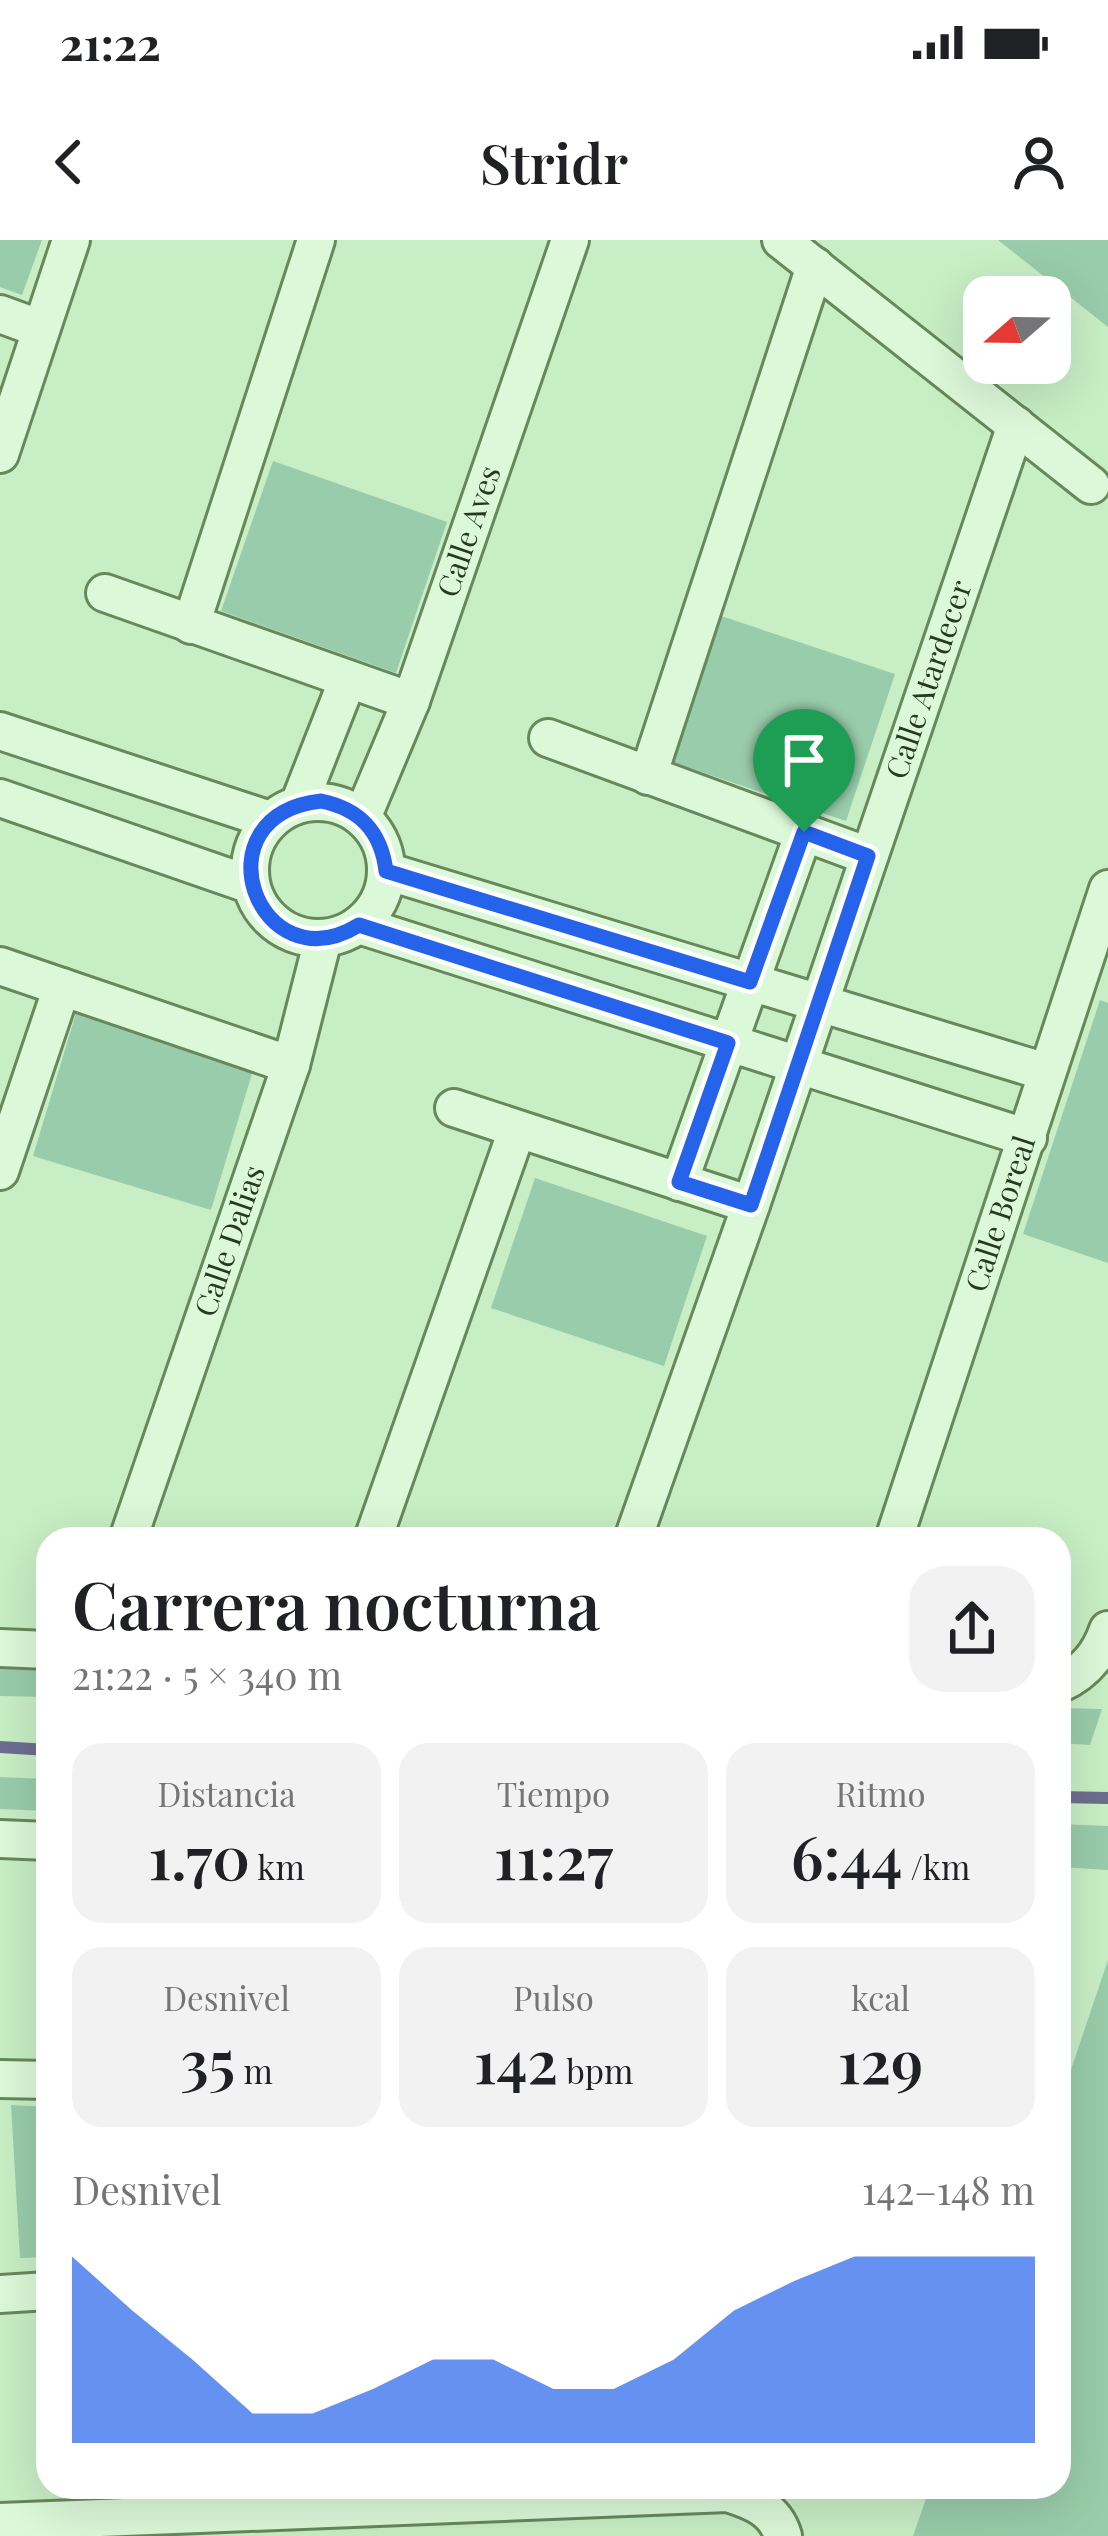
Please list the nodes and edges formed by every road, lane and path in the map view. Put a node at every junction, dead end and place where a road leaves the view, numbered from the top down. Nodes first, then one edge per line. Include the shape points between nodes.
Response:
1 (71, 240) edge
2 (316, 240) edge
3 (570, 240) edge
4 (781, 240) edge
5 (815, 266) junction
6 (0, 314) edge
7 (41, 328) junction
8 (1016, 425) junction
9 (0, 454) edge
10 (1090, 485) dead end
11 (105, 593) dead end
12 (191, 625) junction
13 (348, 679) junction
14 (410, 701) junction
15 (0, 731) edge
16 (548, 737) dead end
17 (648, 776) junction
18 (0, 798) edge
19 (285, 812) junction
20 (362, 818) junction
21 (804, 832) junction
22 (868, 856) junction
23 (386, 871) junction
24 (251, 885) junction
25 (1108, 889) edge
26 (359, 925) junction
27 (323, 939) junction
28 (0, 966) edge
29 (750, 982) junction
30 (62, 988) junction
31 (819, 1003) junction
32 (728, 1043) junction
33 (291, 1065) junction
34 (798, 1065) junction
35 (1046, 1072) junction
36 (454, 1108) dead end
37 (518, 1130) junction
38 (1028, 1138) junction
39 (0, 1171) edge
40 (679, 1182) junction
41 (751, 1205) junction
42 (132, 1527) edge
43 (377, 1527) edge
44 (637, 1527) edge
45 (898, 1527) edge
46 (1108, 1630) edge
47 (0, 1648) edge
48 (36, 1650) edge
49 (1071, 1677) edge
50 (0, 1839) edge
51 (36, 1840) edge
52 (0, 2079) edge
53 (36, 2080) edge
54 (36, 2292) edge
55 (0, 2294) edge
56 (597, 2499) edge
57 (746, 2499) edge
58 (8, 2526) edge
59 (783, 2536) edge

1 - 7 street
2 - 12 street
3 - 14 street, Calle Aves
4 - 5 street
5 - 8 street
5 - 17 street
6 - 7 street
7 - 9 street
8 - 10 street
8 - 22 street, Calle Atardecer
11 - 12 street
12 - 13 street
13 - 14 street
13 - 19 street
14 - 20 street, Calle Aves
15 - 19 street
16 - 17 street
17 - 21 street
18 - 24 street
19 - 20 street via 321,801
19 - 24 street via 257,839
20 - 23 street
21 - 22 street
21 - 29 street
22 - 31 street, Calle Atardecer
23 - 26 street via 374,910
23 - 29 street
24 - 27 street via 285,931
25 - 35 street, Calle Boreal
26 - 27 street
26 - 32 street
27 - 33 street, Calle Dalias
28 - 30 street
29 - 31 street
29 - 32 street
30 - 33 street
30 - 39 street
31 - 34 street, Calle Atardecer
31 - 35 street
32 - 34 street
32 - 40 street
33 - 42 street, Calle Dalias
34 - 38 street
34 - 41 street, Calle Atardecer
35 - 38 street, Calle Boreal
36 - 37 street
37 - 40 street
37 - 43 street
38 - 45 street, Calle Boreal
40 - 41 street
41 - 44 street, Calle Atardecer
46 - 49 street via 1101,1650
47 - 48 street
50 - 51 street
52 - 53 street
54 - 55 street
56 - 58 street
57 - 59 street via 761,2504

